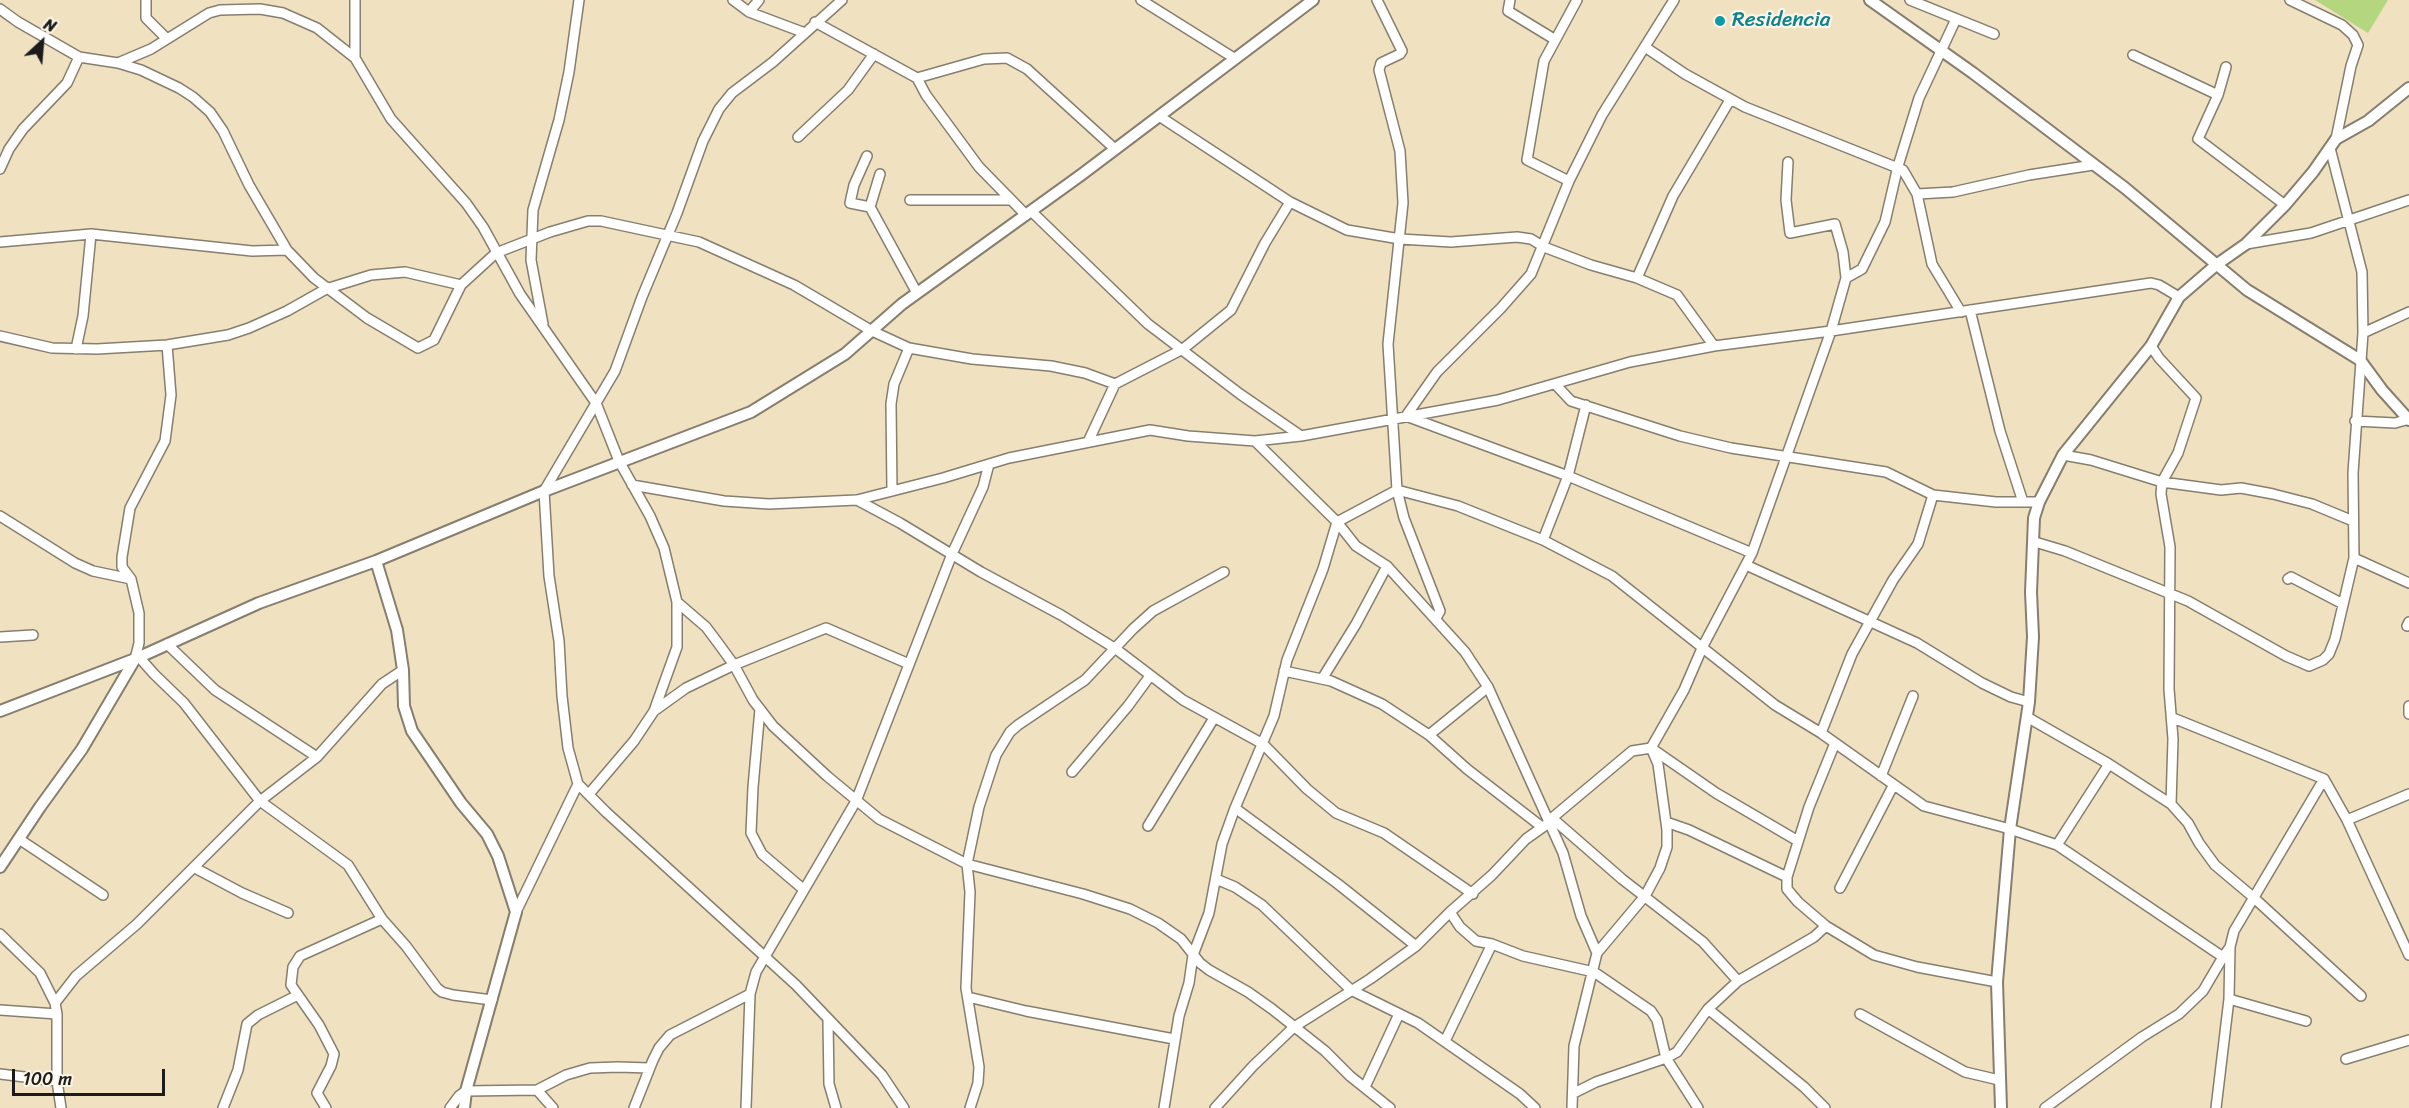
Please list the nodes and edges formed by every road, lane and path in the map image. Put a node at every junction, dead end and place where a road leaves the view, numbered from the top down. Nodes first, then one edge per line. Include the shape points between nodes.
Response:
1 (146, 0) edge
2 (225, 0) edge
3 (355, 0) edge
4 (579, 0) edge
5 (733, 0) edge
6 (759, 0) edge
7 (842, 0) edge
8 (1141, 0) edge
9 (1313, 0) edge
10 (1377, 0) edge
11 (1510, 0) edge
12 (1577, 0) edge
13 (1674, 0) edge
14 (1870, 0) edge
15 (1910, 0) edge
16 (2290, 0) edge
17 (0, 9) edge
18 (220, 10) junction
19 (749, 12) junction
20 (1956, 19) junction
21 (815, 22) junction
22 (806, 33) junction
23 (1994, 34) dead end
24 (166, 38) junction
25 (1554, 39) junction
26 (1645, 47) junction
27 (1940, 49) junction
28 (874, 54) junction
29 (2133, 55) dead end
30 (79, 57) junction
31 (355, 58) junction
32 (1234, 58) junction
33 (118, 63) junction
34 (2226, 66) dead end
35 (917, 78) junction
36 (2409, 88) edge
37 (2218, 95) junction
38 (1730, 100) junction
39 (1159, 116) junction
40 (798, 137) dead end
41 (2333, 144) junction
42 (1115, 149) junction
43 (867, 156) dead end
44 (1788, 162) dead end
45 (2093, 165) junction
46 (1898, 166) junction
47 (0, 169) edge
48 (880, 174) dead end
49 (1569, 181) junction
50 (1917, 194) junction
51 (910, 200) dead end
52 (1010, 200) junction
53 (2409, 200) edge
54 (1290, 202) junction
55 (2285, 205) junction
56 (870, 207) junction
57 (1029, 213) junction
58 (2347, 220) junction
59 (91, 234) junction
60 (669, 235) junction
61 (531, 238) junction
62 (1400, 239) junction
63 (0, 242) edge
64 (2246, 244) junction
65 (1544, 247) junction
66 (287, 250) junction
67 (496, 253) junction
68 (2216, 265) junction
69 (1637, 278) junction
70 (1846, 278) junction
71 (461, 285) junction
72 (326, 289) junction
73 (916, 293) junction
74 (2178, 297) junction
75 (1965, 311) junction
76 (2409, 312) edge
77 (543, 326) junction
78 (872, 331) junction
79 (1831, 332) junction
80 (2363, 333) junction
81 (0, 336) edge
82 (167, 345) junction
83 (1714, 346) junction
84 (2151, 346) junction
85 (909, 348) junction
86 (76, 349) junction
87 (1183, 349) junction
88 (2360, 360) junction
89 (1115, 384) junction
90 (1555, 384) junction
91 (596, 403) junction
92 (1586, 405) junction
93 (1406, 416) junction
94 (1394, 418) junction
95 (2409, 420) edge
96 (2355, 421) junction
97 (1301, 436) junction
98 (1255, 441) junction
99 (1088, 442) junction
100 (2063, 455) junction
101 (1787, 456) junction
102 (620, 462) junction
103 (989, 464) junction
104 (1568, 476) junction
105 (2162, 482) junction
106 (632, 485) junction
107 (1396, 490) junction
108 (544, 491) junction
109 (892, 491) junction
110 (1933, 495) junction
111 (857, 500) junction
112 (2023, 502) junction
113 (2039, 502) junction
114 (0, 516) edge
115 (2353, 521) junction
116 (1337, 522) junction
117 (1543, 540) junction
118 (2034, 542) junction
119 (1752, 553) junction
120 (952, 554) junction
121 (2354, 558) junction
122 (376, 561) junction
123 (1746, 565) junction
124 (1387, 566) junction
125 (1224, 572) dead end
126 (130, 579) junction
127 (2288, 579) dead end
128 (2409, 583) edge
129 (2171, 594) junction
130 (677, 602) junction
131 (2343, 604) junction
132 (1436, 618) junction
133 (1869, 622) junction
134 (33, 635) dead end
135 (0, 637) edge
136 (167, 644) junction
137 (1703, 646) junction
138 (1116, 649) junction
139 (137, 658) junction
140 (909, 664) junction
141 (734, 665) junction
142 (403, 670) junction
143 (1284, 671) junction
144 (1150, 676) junction
145 (1322, 679) junction
146 (1488, 687) junction
147 (1912, 696) dead end
148 (2029, 702) junction
149 (2409, 706) edge
150 (760, 709) junction
151 (0, 711) edge
152 (654, 711) junction
153 (2409, 714) edge
154 (2027, 717) junction
155 (1214, 718) junction
156 (2173, 718) junction
157 (1821, 733) junction
158 (1429, 735) junction
159 (1835, 743) junction
160 (1263, 744) junction
161 (1651, 748) junction
162 (317, 758) junction
163 (2109, 764) junction
164 (1072, 771) dead end
165 (1881, 776) junction
166 (2324, 779) junction
167 (578, 784) junction
168 (1893, 786) junction
169 (589, 794) junction
170 (2409, 794) edge
171 (260, 801) junction
172 (856, 801) junction
173 (2171, 804) junction
174 (1235, 808) junction
175 (2346, 820) junction
176 (1666, 822) junction
177 (1548, 823) junction
178 (1148, 826) dead end
179 (2010, 829) junction
180 (19, 839) junction
181 (1798, 841) junction
182 (2057, 845) junction
183 (967, 864) junction
184 (0, 867) edge
185 (195, 868) junction
186 (1787, 877) junction
187 (1216, 879) junction
188 (1840, 888) dead end
189 (803, 889) junction
190 (1473, 894) junction
191 (104, 895) dead end
192 (1645, 896) junction
193 (2253, 897) junction
194 (516, 912) junction
195 (1450, 912) junction
196 (288, 913) dead end
197 (382, 919) junction
198 (1826, 926) junction
199 (0, 934) edge
200 (1492, 944) junction
201 (1416, 946) junction
202 (2230, 947) junction
203 (1597, 953) junction
204 (1193, 955) junction
205 (2409, 955) edge
206 (764, 957) junction
207 (2223, 957) junction
208 (1594, 972) junction
209 (1737, 981) junction
210 (1997, 982) junction
211 (1351, 990) junction
212 (750, 994) junction
213 (298, 995) junction
214 (2361, 996) dead end
215 (968, 997) junction
216 (2229, 999) junction
217 (492, 1000) junction
218 (55, 1003) junction
219 (1708, 1009) junction
220 (0, 1010) edge
221 (57, 1014) junction
222 (1399, 1014) junction
223 (1860, 1014) dead end
224 (828, 1020) junction
225 (2306, 1021) dead end
226 (1294, 1027) junction
227 (1174, 1039) junction
228 (2409, 1040) edge
229 (1445, 1041) junction
230 (1666, 1058) junction
231 (2346, 1059) dead end
232 (649, 1068) junction
233 (0, 1074) edge
234 (1999, 1080) junction
235 (57, 1081) junction
236 (1365, 1088) junction
237 (537, 1089) junction
238 (466, 1091) junction
239 (1574, 1093) junction
240 (61, 1108) edge
241 (223, 1108) edge
242 (326, 1108) edge
243 (450, 1108) edge
244 (464, 1108) edge
245 (553, 1108) edge
246 (634, 1108) edge
247 (746, 1108) edge
248 (836, 1108) edge
249 (904, 1108) edge
250 (970, 1108) edge
251 (1164, 1108) edge
252 (1215, 1108) edge
253 (1390, 1108) edge
254 (1535, 1108) edge
255 (1572, 1108) edge
256 (1698, 1108) edge
257 (1825, 1108) edge
258 (2001, 1108) edge
259 (2045, 1108) edge
260 (2216, 1108) edge

1 - 24 street via 146,18
2 - 18 street
3 - 31 street
4 - 61 street via 569,72 533,210
5 - 19 street
6 - 19 street
7 - 21 street
8 - 32 street
9 - 32 street
10 - 62 street via 1402,51 1381,63 1378,70 1400,151
11 - 25 street via 1508,11
12 - 25 street
13 - 26 street
14 - 27 street
15 - 20 street
16 - 41 street via 2342,25 2358,45
17 - 30 street
18 - 24 street
18 - 31 street via 283,13 317,28
19 - 22 street
20 - 23 street
20 - 27 street
21 - 22 street
21 - 28 street
22 - 60 street via 732,93 719,109 703,141
24 - 33 street
25 - 49 street via 1544,61 1527,160
26 - 38 street
26 - 49 street via 1602,115
27 - 45 street
27 - 46 street via 1936,66 1919,98
28 - 35 street
28 - 40 street via 848,90
29 - 37 street
30 - 33 street
30 - 47 street via 67,83 23,129
31 - 67 street via 391,119 466,203
32 - 39 street
33 - 66 street via 179,88 210,112
34 - 37 street
35 - 42 street via 984,59 1007,58 1027,69
35 - 52 street via 979,167
36 - 41 street via 2368,122
37 - 55 street via 2198,139
38 - 46 street
38 - 69 street via 1673,196
39 - 42 street
39 - 54 street
41 - 55 street
41 - 58 street
42 - 57 street
43 - 56 street via 850,202
44 - 70 street via 1786,200 1790,233 1835,224
45 - 50 street via 1953,192
45 - 68 street
46 - 50 street
46 - 70 street via 1885,222 1862,269
48 - 56 street
49 - 65 street
50 - 75 street via 1932,264
51 - 52 street
52 - 57 street
53 - 58 street
54 - 62 street via 1347,230
54 - 87 street via 1231,310
55 - 64 street
56 - 73 street
57 - 73 street
57 - 87 street via 1148,324
58 - 64 street via 2290,238
58 - 80 street via 2362,272
59 - 63 street
59 - 66 street via 252,251
59 - 86 street
60 - 61 street via 601,221 575,224
60 - 78 street via 699,242 794,285
60 - 91 street via 615,371
61 - 67 street
61 - 77 street
62 - 65 street via 1451,242 1517,237
62 - 94 street via 1388,344
64 - 68 street
65 - 69 street
65 - 93 street via 1531,274 1437,372
66 - 72 street
67 - 71 street
67 - 77 street
68 - 74 street
68 - 88 street via 2247,290
69 - 83 street via 1677,295
70 - 79 street
71 - 72 street via 405,272 386,272
71 - 72 street via 434,340 418,348
72 - 82 street via 249,328
73 - 78 street
74 - 75 street via 2151,283
74 - 84 street
75 - 79 street
75 - 112 street
76 - 80 street
77 - 91 street
78 - 85 street
78 - 102 street via 845,354 751,412
79 - 83 street
79 - 101 street
80 - 88 street
81 - 86 street via 52,348
82 - 86 street
82 - 126 street via 171,395 165,441 135,497 127,522 122,567
83 - 90 street via 1630,362
84 - 100 street
84 - 105 street via 2196,398 2178,453
85 - 89 street via 1051,366
85 - 109 street via 894,384 891,404
87 - 89 street
87 - 97 street
88 - 95 street
88 - 96 street
89 - 99 street
90 - 92 street via 1571,400
90 - 93 street via 1498,400
91 - 102 street
91 - 108 street
92 - 101 street via 1690,438
92 - 104 street
93 - 94 street
93 - 104 street
94 - 97 street
94 - 107 street
95 - 96 street
96 - 115 street
97 - 98 street
98 - 99 street via 1150,430
98 - 116 street
99 - 103 street
100 - 105 street
100 - 113 street
101 - 110 street via 1886,472
101 - 119 street
102 - 106 street
102 - 108 street
103 - 109 street
103 - 120 street via 983,487
104 - 117 street
104 - 119 street
105 - 115 street via 2273,494
105 - 129 street
106 - 111 street via 724,501 769,504
106 - 130 street via 664,548
107 - 116 street
107 - 117 street via 1458,506
107 - 132 street via 1440,611
108 - 122 street
108 - 167 street via 563,707
109 - 111 street
110 - 112 street
110 - 133 street via 1918,544
111 - 120 street
112 - 113 street
113 - 118 street
114 - 126 street via 75,563
115 - 121 street
116 - 124 street via 1356,546
116 - 143 street
117 - 137 street via 1612,576
118 - 129 street
118 - 148 street
119 - 123 street
120 - 138 street
120 - 140 street
121 - 128 street
121 - 131 street
122 - 136 street via 259,603
122 - 142 street via 397,630
123 - 133 street
123 - 137 street
124 - 132 street
124 - 145 street
125 - 138 street via 1153,611
126 - 139 street via 139,613
127 - 131 street via 2291,577
129 - 131 street via 2309,666 2329,654
129 - 156 street via 2169,689
130 - 141 street via 706,627
130 - 152 street via 677,647
132 - 146 street
133 - 148 street via 1917,643 1982,683
133 - 157 street
134 - 135 street
136 - 139 street
136 - 162 street via 215,690
137 - 157 street via 1775,705
137 - 161 street via 1684,690
138 - 144 street
138 - 183 street via 1085,680 1010,732 989,773
139 - 151 street
139 - 171 street via 184,703
139 - 180 street via 82,749
140 - 141 street via 826,628
140 - 172 street
141 - 150 street
141 - 152 street via 686,688
142 - 162 street via 382,684
142 - 194 street via 404,706 412,731 487,834
143 - 145 street
143 - 160 street
144 - 155 street
144 - 164 street
145 - 158 street via 1382,704
146 - 158 street
146 - 177 street
147 - 165 street
148 - 154 street
149 - 153 street
150 - 172 street via 772,726
150 - 189 street via 751,833 762,854
152 - 169 street
154 - 163 street
154 - 179 street
155 - 160 street
155 - 178 street
156 - 166 street
156 - 173 street
157 - 159 street
158 - 177 street via 1467,770
159 - 165 street
159 - 181 street
160 - 174 street
160 - 190 street via 1336,813 1384,833
161 - 176 street via 1658,764
161 - 177 street via 1632,751
161 - 181 street via 1716,793
162 - 171 street
163 - 173 street
163 - 182 street
165 - 168 street
166 - 175 street
166 - 193 street
167 - 169 street
167 - 194 street
168 - 179 street via 1924,806
168 - 188 street
169 - 206 street
170 - 175 street
171 - 185 street
171 - 197 street via 348,865
172 - 183 street via 879,819
172 - 189 street
173 - 193 street via 2215,865
174 - 187 street via 1222,844
174 - 201 street
175 - 205 street
176 - 186 street
176 - 192 street via 1667,847
177 - 190 street
177 - 192 street
177 - 203 street via 1563,853 1581,916
179 - 182 street
179 - 210 street
180 - 184 street
180 - 191 street
181 - 186 street
182 - 207 street
183 - 204 street via 1029,878 1130,909 1171,931
183 - 215 street
185 - 196 street
185 - 218 street via 76,976
186 - 198 street via 1787,889
187 - 204 street via 1209,913
187 - 211 street via 1262,905
189 - 206 street
190 - 195 street
192 - 203 street
192 - 209 street via 1703,942
193 - 202 street via 2237,924
193 - 214 street
194 - 217 street
195 - 200 street via 1476,941
195 - 201 street
197 - 213 street via 300,956 291,978
197 - 217 street via 442,992
198 - 209 street via 1814,937
198 - 210 street via 1874,955 1917,968
199 - 218 street via 40,973
200 - 208 street via 1523,956
200 - 229 street
201 - 211 street
202 - 207 street
202 - 216 street
203 - 208 street
204 - 226 street
204 - 227 street
206 - 212 street
206 - 224 street
207 - 259 street via 2203,991 2180,1014
208 - 230 street via 1651,1011
208 - 239 street via 1574,1046
209 - 219 street
210 - 234 street
211 - 222 street
211 - 226 street
212 - 232 street via 670,1035
212 - 247 street
213 - 241 street via 247,1024 238,1070
213 - 242 street via 334,1054 317,1093
215 - 227 street
215 - 250 street via 979,1067
216 - 225 street
216 - 260 street
217 - 238 street
218 - 221 street
219 - 230 street via 1686,1042
219 - 257 street
220 - 221 street
221 - 235 street
222 - 229 street
222 - 236 street
223 - 234 street via 1965,1072
224 - 248 street via 830,1084
224 - 249 street via 882,1075
226 - 236 street
226 - 252 street
227 - 251 street
228 - 231 street
229 - 254 street
230 - 239 street
230 - 256 street
232 - 237 street via 590,1068
232 - 246 street
233 - 235 street
234 - 258 street
235 - 240 street
236 - 253 street
237 - 238 street
237 - 245 street
238 - 243 street
238 - 244 street
239 - 255 street

